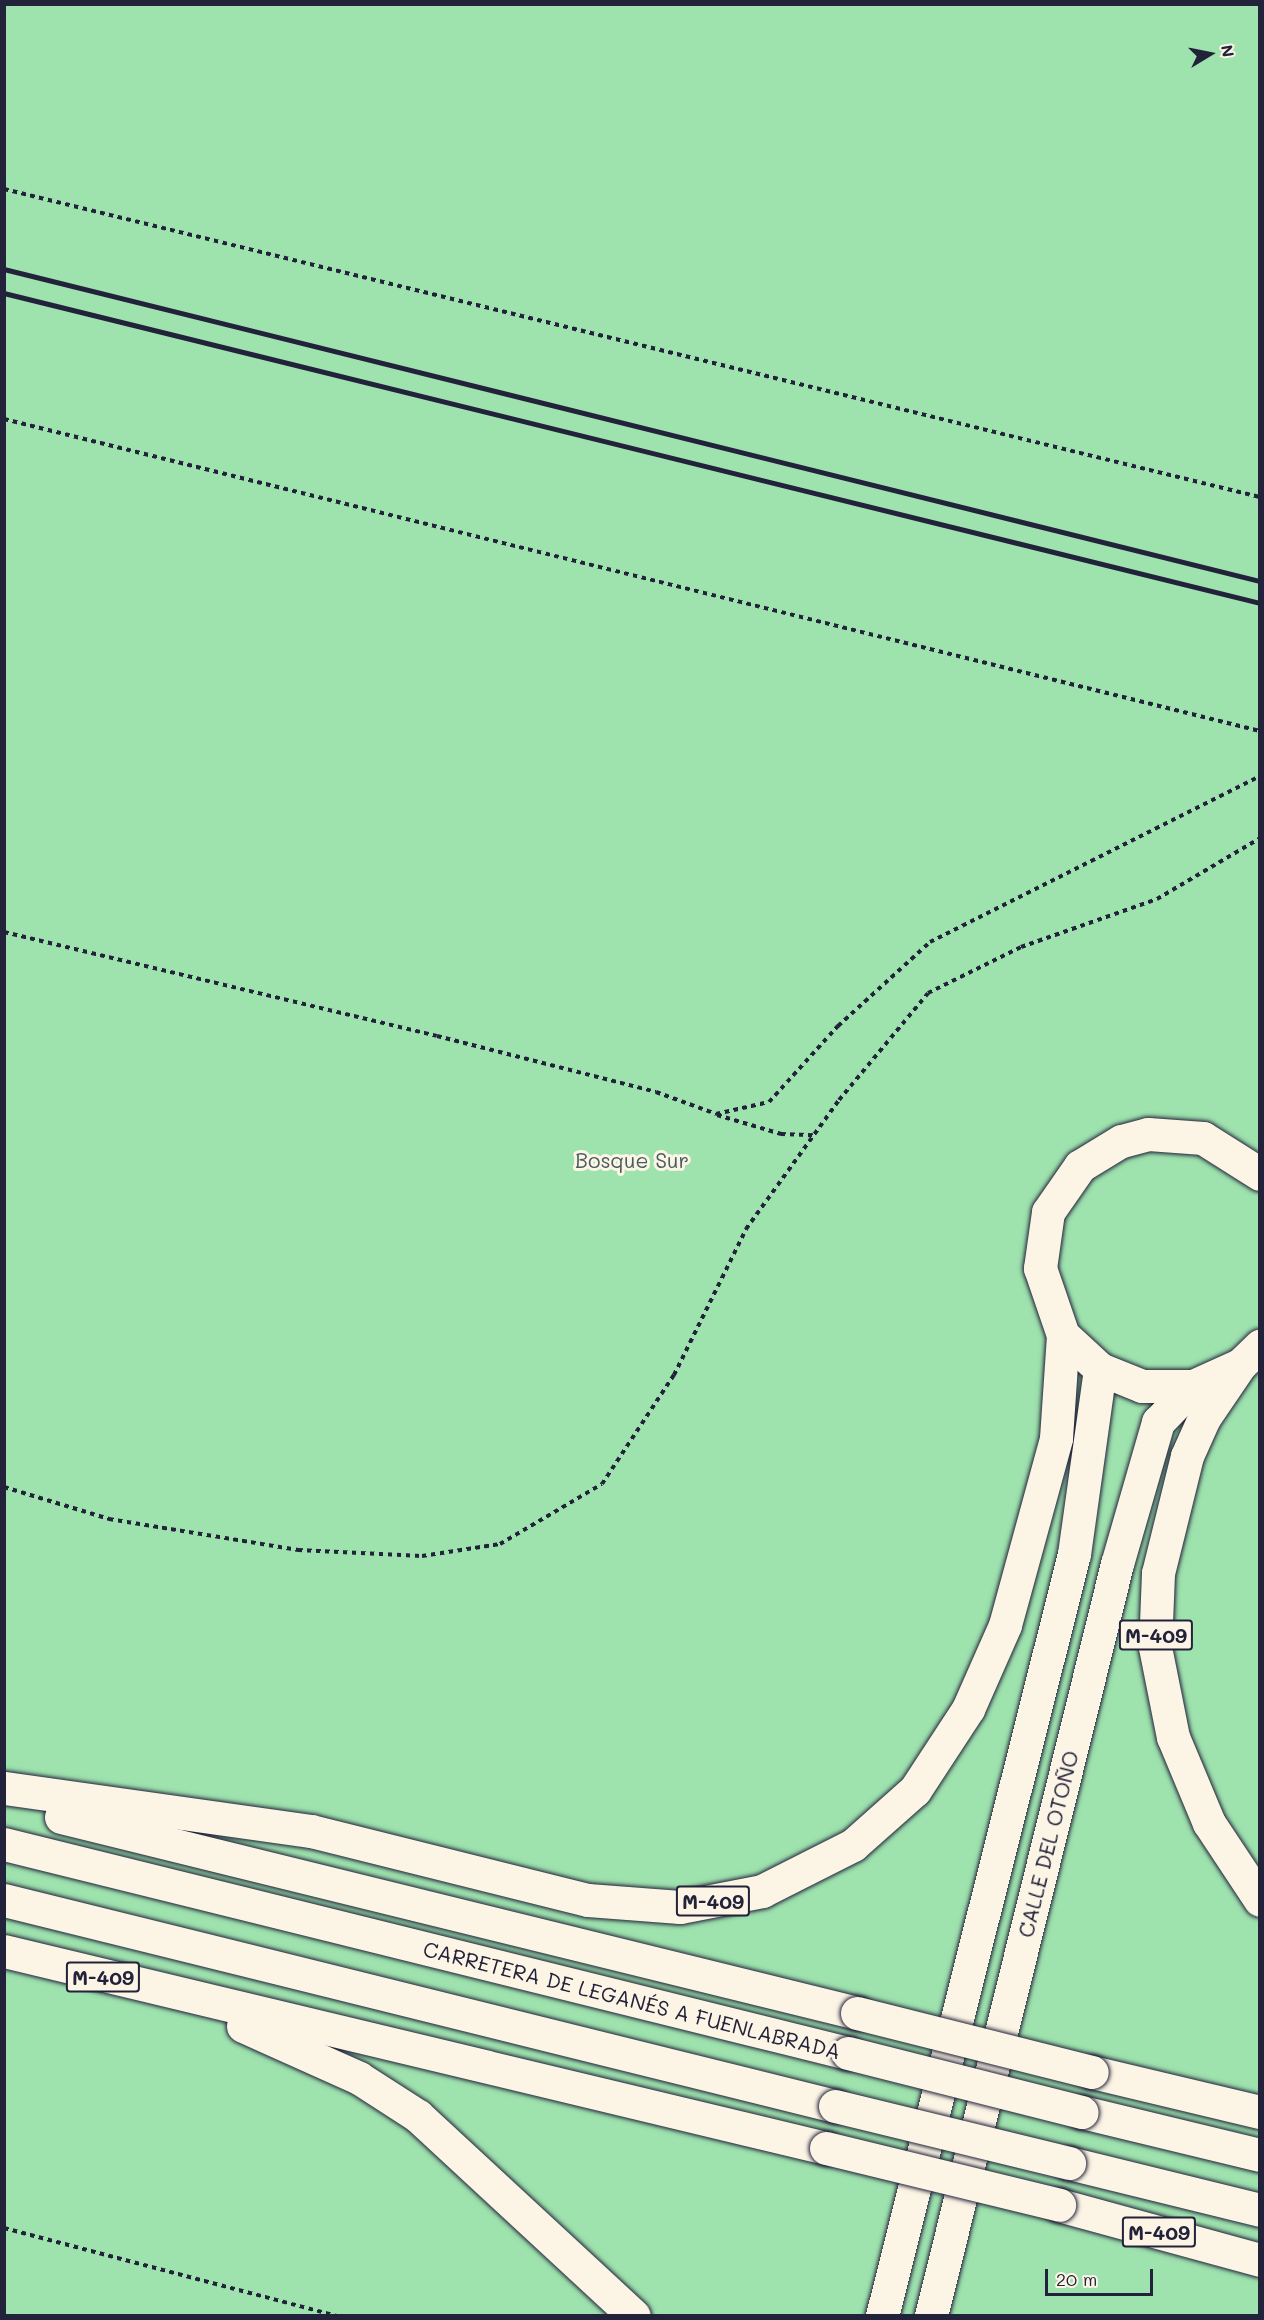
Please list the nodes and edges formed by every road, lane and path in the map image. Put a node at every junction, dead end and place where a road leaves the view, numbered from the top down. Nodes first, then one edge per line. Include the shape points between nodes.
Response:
1 (4, 189) edge
2 (4, 419) edge
3 (1260, 497) edge
4 (1260, 731) edge
5 (1260, 776) edge
6 (1260, 838) edge
7 (4, 932) edge
8 (716, 1114) junction
9 (814, 1135) junction
10 (1260, 1174) edge
11 (1064, 1335) junction
12 (1250, 1356) edge
13 (1101, 1369) junction
14 (1193, 1386) junction
15 (4, 1487) edge
16 (4, 1788) edge
17 (4, 1802) edge
18 (4, 1844) edge
19 (4, 1900) edge
20 (1260, 1900) edge
21 (4, 1951) edge
22 (202, 2003) junction
23 (1260, 2112) edge
24 (1260, 2155) edge
25 (1260, 2210) edge
26 (4, 2228) edge
27 (1260, 2260) edge
28 (338, 2316) edge
29 (633, 2316) edge
30 (882, 2316) edge
31 (931, 2316) edge

1 - 3 path
2 - 4 path
5 - 8 path via 930,942 837,1026 770,1102
6 - 9 path via 1157,898 1021,947 928,993
7 - 8 path via 437,1036 656,1092
8 - 9 path via 781,1134
9 - 15 path via 746,1229 674,1375 602,1484 500,1544 422,1556 298,1550 108,1519
10 - 11 main road via 1203,1138 1148,1134 1121,1141 1080,1166 1048,1212 1040,1268
11 - 13 main road
11 - 16 main road, M-409 via 1056,1438 1005,1625 968,1709 915,1790 853,1845 762,1891 680,1907 588,1900 311,1831
12 - 14 main road
12 - 20 main road, M-409 via 1204,1418 1187,1456 1158,1573 1155,1647 1173,1737 1209,1822
13 - 14 main road via 1142,1386
13 - 30 main road via 1074,1554
14 - 31 main road, CALLE DEL OTOÑO via 1158,1422 1117,1564
17 - 23 main road, bridge
18 - 24 main road, CARRETERA DE LEGANÉS A FUENLABRADA, bridge
19 - 25 main road, M-409, bridge
21 - 22 main road, M-409
22 - 27 main road, M-409, bridge via 826,2148 1059,2205
22 - 29 main road, M-409 via 259,2035 359,2078 418,2116
26 - 28 path

